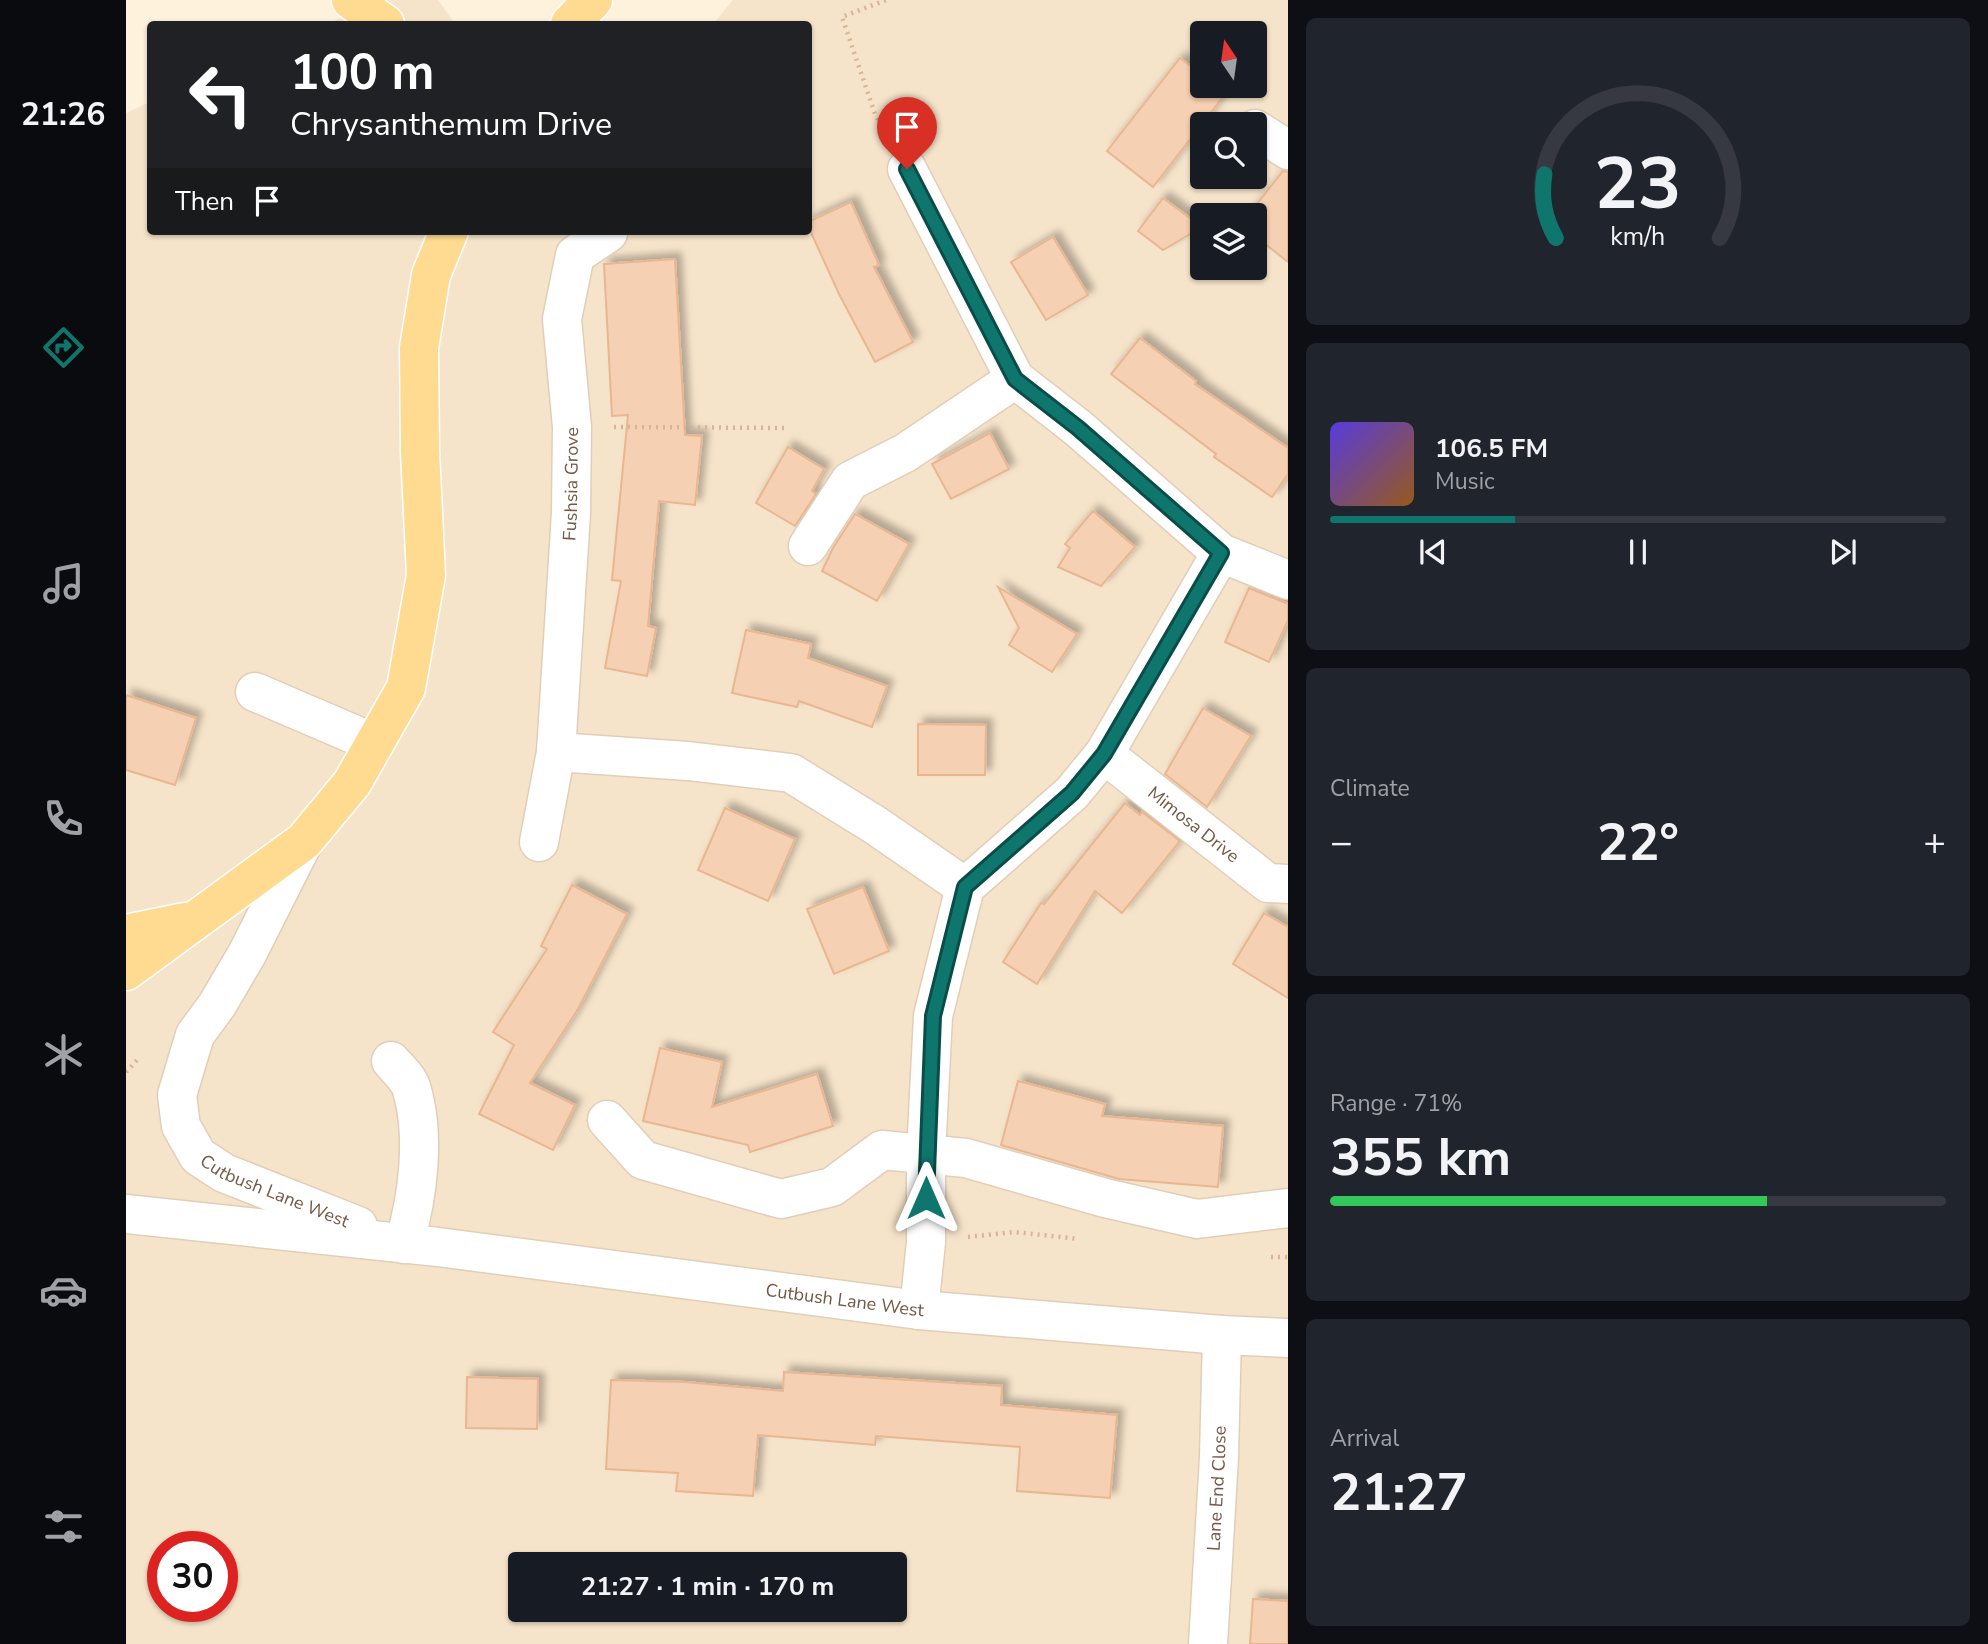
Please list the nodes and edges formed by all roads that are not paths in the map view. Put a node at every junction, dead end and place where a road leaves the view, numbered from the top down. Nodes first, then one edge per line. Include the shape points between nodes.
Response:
1 (351, 0) edge
2 (593, 0) edge
3 (381, 21) edge
4 (573, 21) edge
5 (1267, 137) edge
6 (1288, 150) edge
7 (907, 169) road end
8 (447, 235) edge
9 (605, 235) edge
10 (1015, 379) junction
11 (808, 546) dead end
12 (1221, 553) junction
13 (1288, 580) edge
14 (255, 692) dead end
15 (374, 743) junction
16 (556, 752) junction
17 (1104, 754) junction
18 (304, 841) junction
19 (539, 842) dead end
20 (1288, 884) edge
21 (965, 887) junction
22 (196, 919) junction
23 (126, 934) edge
24 (126, 971) edge
25 (391, 1061) dead end
26 (607, 1120) dead end
27 (926, 1154) junction
28 (1288, 1208) edge
29 (126, 1214) edge
30 (404, 1244) junction
31 (919, 1310) junction
32 (1222, 1335) junction
33 (1288, 1338) edge
34 (1208, 1644) edge

1 - 3 main road
2 - 4 main road
5 - 6 street
7 - 10 street
8 - 15 main road via 431,275 419,348 426,575 406,688
9 - 16 street, Fushsia Grove via 575,255 562,319 572,427 571,513
10 - 11 street via 905,453 850,481
10 - 12 street
12 - 13 street
12 - 17 street
14 - 15 street
15 - 18 main road via 352,783
16 - 19 street, Fushsia Grove
16 - 21 street via 791,773
17 - 20 street, Mimosa Drive via 1268,883
17 - 21 street via 1072,793
18 - 22 main road
18 - 30 street, Cutbush Lane West via 247,954 195,1035 177,1096 181,1126 198,1156 225,1173
21 - 27 street via 933,1016
22 - 23 main road
22 - 24 main road
25 - 30 street via 411,1085 420,1144 414,1210
26 - 27 street via 643,1160 781,1199 832,1187 882,1150
27 - 28 street via 966,1158 1105,1199 1197,1219
27 - 31 street via 926,1241
29 - 30 street, Cutbush Lane West
30 - 31 street, Cutbush Lane West
31 - 32 street, Cutbush Lane West
32 - 33 street, Cutbush Lane West
32 - 34 street, Lane End Close

